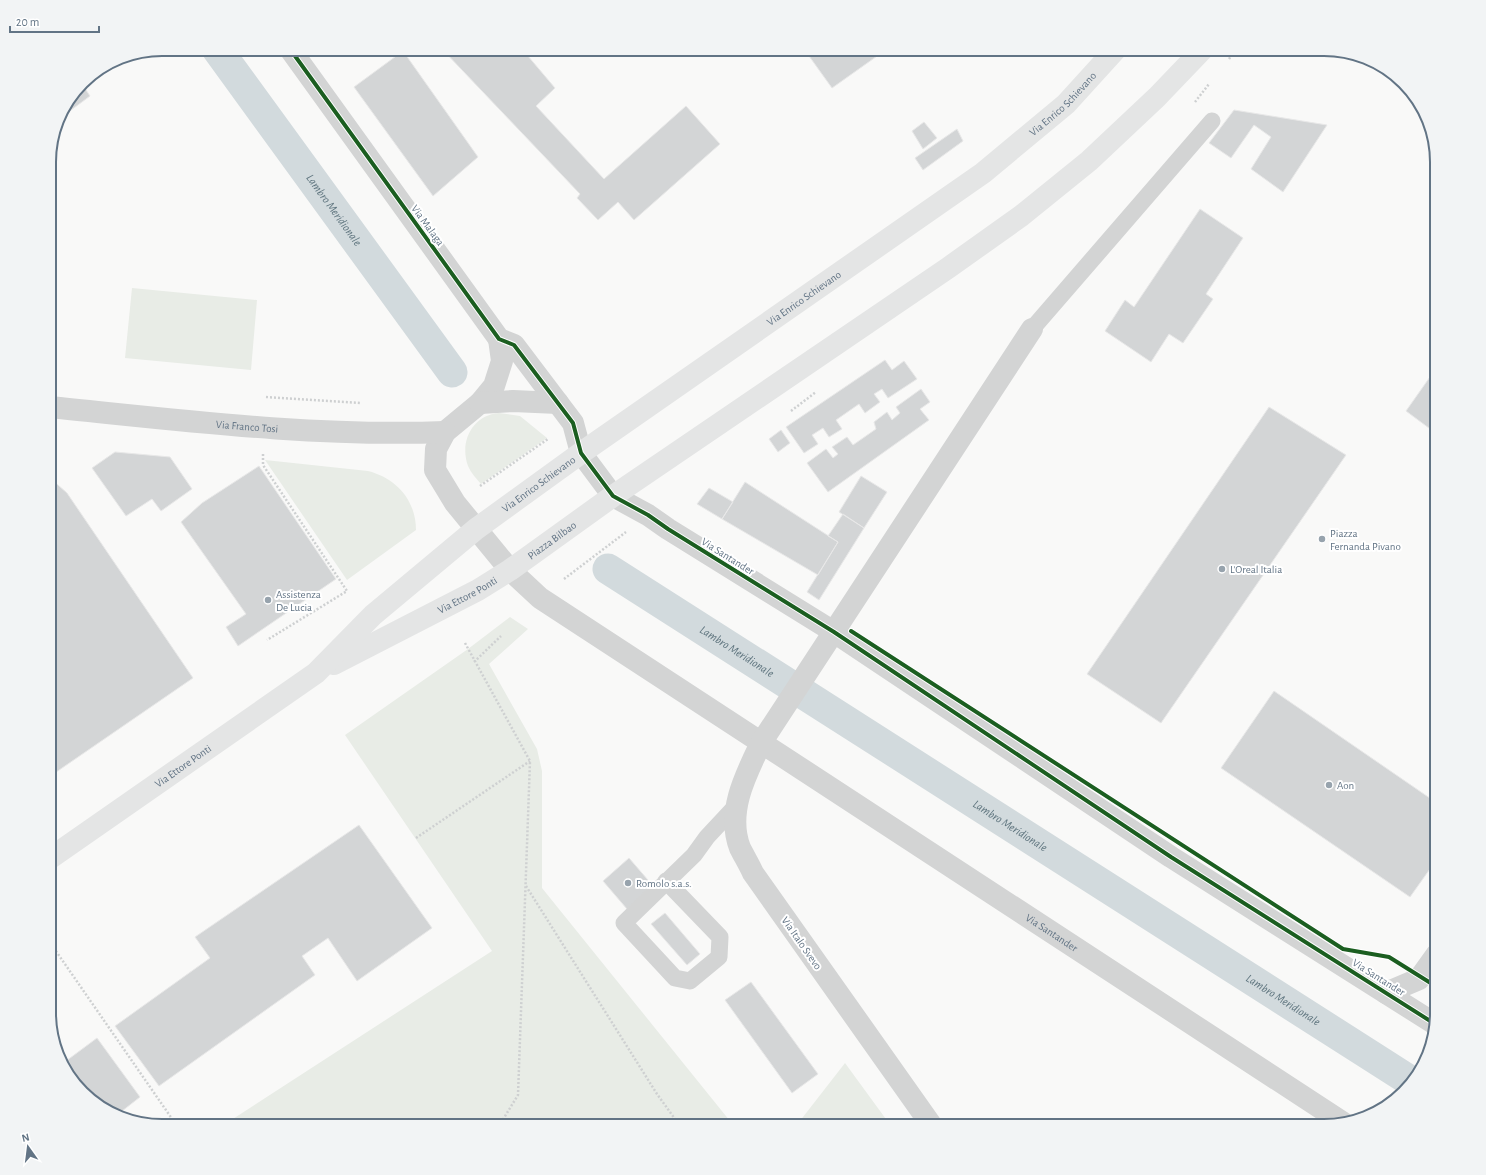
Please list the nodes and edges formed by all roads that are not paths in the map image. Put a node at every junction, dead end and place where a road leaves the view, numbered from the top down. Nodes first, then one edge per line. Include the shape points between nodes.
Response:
1 (295, 56) edge
2 (1110, 56) edge
3 (1196, 56) edge
4 (1212, 121) dead end
5 (1032, 329) joint
6 (499, 339) junction
7 (480, 403) junction
8 (558, 403) junction
9 (56, 408) edge
10 (445, 432) junction
11 (581, 453) junction
12 (613, 496) junction
13 (476, 529) junction
14 (510, 570) junction
15 (834, 632) junction
16 (316, 673) junction
17 (761, 743) junction
18 (735, 806) junction
19 (56, 853) edge
20 (666, 881) junction
21 (1430, 964) edge
22 (1386, 993) junction
23 (1430, 1021) edge
24 (1336, 1118) edge
25 (927, 1119) edge

1 - 6 street, Via Malaga
2 - 11 street, Via Enrico Schievano via 1066,104 983,173
3 - 12 street via 1089,161 1021,216
4 - 5 lane
5 - 15 street
6 - 7 street via 502,361 494,386
6 - 8 street, Via Malaga via 514,345
7 - 8 street
7 - 10 street
8 - 11 street via 573,423
9 - 10 street, Via Franco Tosi via 268,428 392,434
10 - 13 street via 436,449 435,470 455,503
11 - 12 street
11 - 13 street, Via Enrico Schievano
12 - 14 street, Piazza Bilbao
12 - 15 street, Via Santander via 648,515
13 - 14 street
13 - 16 street, Via Ettore Ponti via 373,615
14 - 16 street, Via Ettore Ponti
14 - 17 street, Via Santander via 540,598
15 - 17 street
15 - 22 street, Via Santander via 1171,857
16 - 19 street, Via Ettore Ponti
17 - 18 street, Via Italo Svevo
17 - 24 street, Via Santander
18 - 20 lane via 694,855
18 - 25 street, Via Italo Svevo via 735,823 740,847 753,873
20 - 20 lane via 624,923 675,978 690,981 719,957 720,937
21 - 22 street via 1419,979
22 - 23 street, Via Santander

